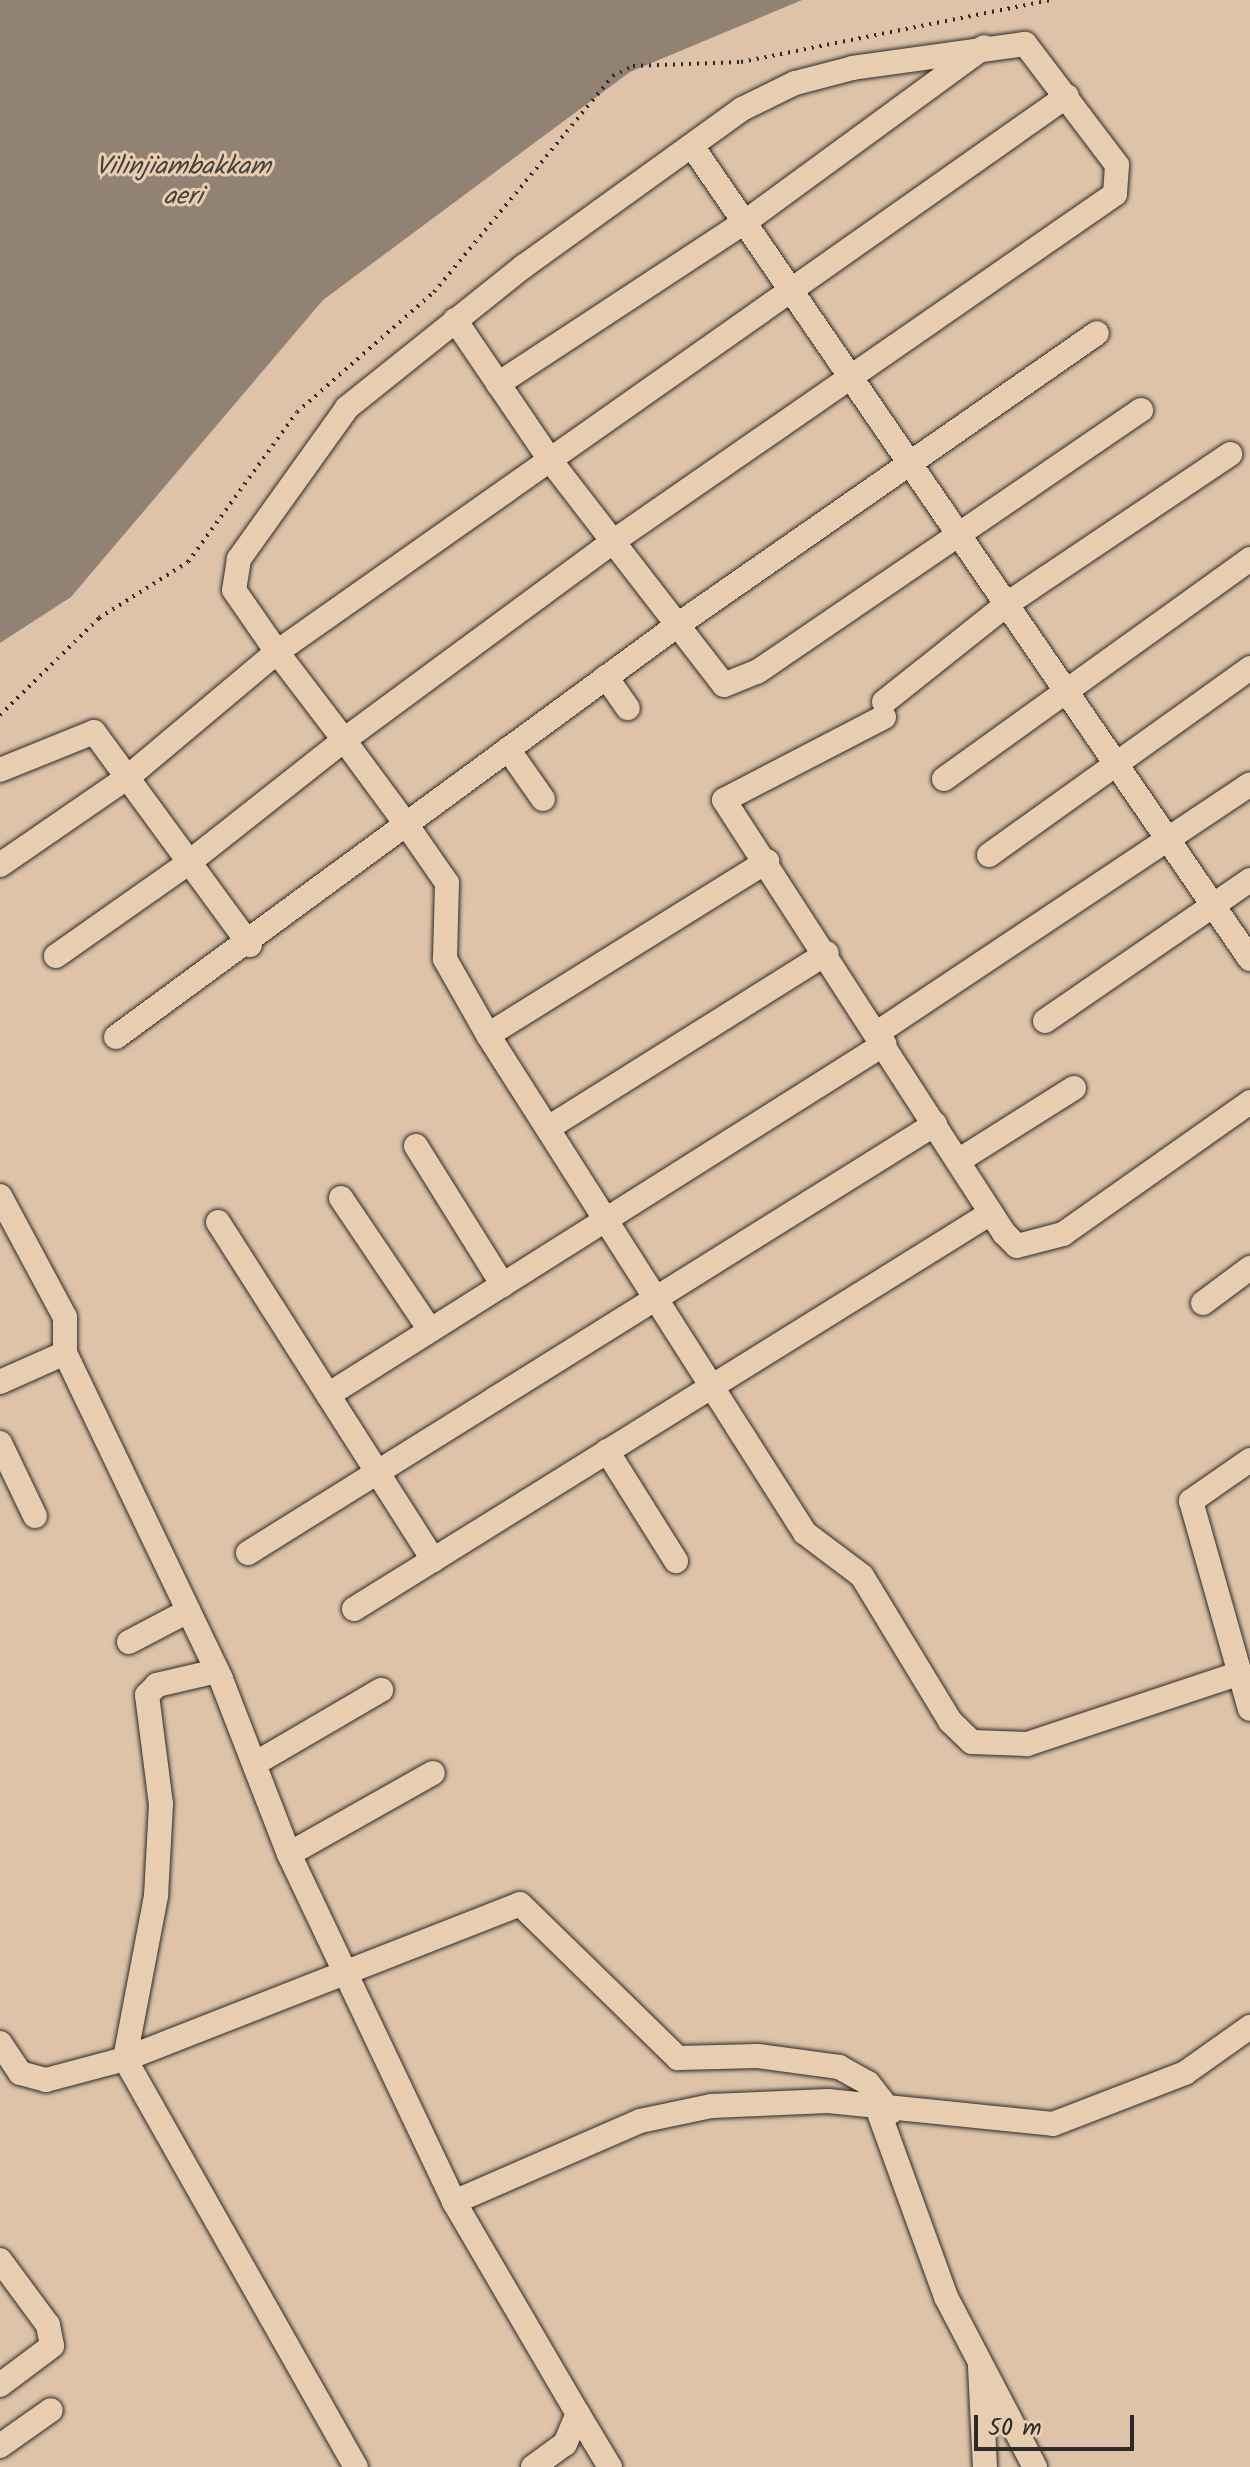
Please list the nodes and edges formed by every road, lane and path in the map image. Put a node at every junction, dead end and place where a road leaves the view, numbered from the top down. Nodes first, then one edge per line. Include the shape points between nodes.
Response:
1 (986, 46) junction
2 (1067, 96) junction
3 (692, 146) junction
4 (745, 222) junction
5 (792, 291) junction
6 (455, 320) junction
7 (1097, 333) dead end
8 (851, 377) junction
9 (498, 384) junction
10 (1141, 410) dead end
11 (1230, 454) dead end
12 (550, 460) junction
13 (912, 466) junction
14 (959, 535) junction
15 (611, 543) junction
16 (1250, 559) edge
17 (1007, 604) junction
18 (676, 626) junction
19 (277, 652) junction
20 (1250, 668) edge
21 (606, 677) junction
22 (1065, 688) junction
23 (628, 708) dead end
24 (344, 740) junction
25 (508, 749) junction
26 (1115, 762) junction
27 (0, 770) edge
28 (128, 777) junction
29 (944, 779) dead end
30 (1250, 784) edge
31 (543, 799) dead end
32 (406, 824) junction
33 (1169, 840) junction
34 (989, 855) dead end
35 (767, 861) junction
36 (187, 864) junction
37 (0, 865) edge
38 (1250, 880) edge
39 (1213, 905) junction
40 (250, 945) junction
41 (827, 953) junction
42 (56, 956) dead end
43 (1250, 959) edge
44 (1045, 1021) dead end
45 (488, 1035) junction
46 (116, 1037) dead end
47 (881, 1038) junction
48 (1074, 1088) dead end
49 (1250, 1102) edge
50 (935, 1124) junction
51 (548, 1128) junction
52 (416, 1146) dead end
53 (958, 1161) junction
54 (0, 1196) edge
55 (341, 1198) dead end
56 (991, 1213) junction
57 (606, 1219) junction
58 (218, 1222) dead end
59 (1250, 1268) edge
60 (503, 1285) junction
61 (656, 1298) junction
62 (1203, 1303) dead end
63 (430, 1330) junction
64 (65, 1353) junction
65 (0, 1382) edge
66 (712, 1386) junction
67 (328, 1395) junction
68 (0, 1443) edge
69 (607, 1451) junction
70 (1250, 1460) edge
71 (378, 1473) junction
72 (35, 1516) dead end
73 (248, 1553) dead end
74 (433, 1560) junction
75 (676, 1561) dead end
76 (354, 1609) dead end
77 (188, 1611) junction
78 (129, 1642) dead end
79 (217, 1671) junction
80 (1238, 1674) junction
81 (381, 1690) dead end
82 (1250, 1709) edge
83 (256, 1763) junction
84 (433, 1773) dead end
85 (289, 1854) junction
86 (347, 1975) junction
87 (1250, 2027) edge
88 (0, 2043) edge
89 (125, 2059) junction
90 (885, 2111) junction
91 (454, 2202) junction
92 (0, 2260) edge
93 (980, 2365) junction
94 (0, 2385) edge
95 (51, 2410) dead end
96 (578, 2414) junction
97 (0, 2446) edge
98 (356, 2467) edge
99 (533, 2467) edge
100 (610, 2467) edge
101 (985, 2467) edge
102 (1035, 2467) edge

1 - 2 street via 1025,44
1 - 3 street via 795,83 742,109
1 - 4 street
2 - 5 street
2 - 8 street via 1117,165 1115,194
3 - 4 street
3 - 6 street
4 - 5 street
4 - 9 street
5 - 8 street
5 - 12 street
6 - 9 street
6 - 19 street via 347,408 239,559 234,590
7 - 13 street
8 - 13 street
8 - 15 street
9 - 12 street
10 - 14 street
11 - 17 street
12 - 15 street
12 - 19 street
13 - 14 street
13 - 18 street
14 - 17 street
14 - 18 street via 738,684 724,685 711,674
15 - 18 street
15 - 24 street
16 - 22 street
17 - 22 street
17 - 35 street via 884,710 724,800
18 - 21 street
19 - 24 street
19 - 28 street
20 - 26 street
21 - 23 street
21 - 25 street
22 - 26 street
22 - 29 street
24 - 32 street
24 - 36 street
25 - 31 street
25 - 32 street
26 - 33 street
26 - 34 street
27 - 28 street via 94,732
28 - 36 street
28 - 37 street
30 - 33 street
32 - 40 street
32 - 45 street via 447,883 445,959
33 - 39 street
33 - 47 street
35 - 41 street
35 - 45 street
36 - 40 street
36 - 42 street
38 - 39 street
39 - 43 street
39 - 44 street
40 - 46 street
41 - 47 street
41 - 51 street
45 - 51 street
47 - 50 street
47 - 57 street
48 - 53 street
49 - 56 street via 1063,1234 1017,1246
50 - 53 street
50 - 61 street
51 - 57 street
52 - 60 street
53 - 56 street
54 - 64 street via 65,1317
55 - 63 street
56 - 66 street
57 - 60 street
57 - 61 street
58 - 67 street
59 - 62 street
60 - 63 street
61 - 66 street
61 - 71 street
63 - 67 street
64 - 65 street
64 - 77 street
66 - 69 street
66 - 80 street via 805,1533 862,1576 950,1721 972,1742 1027,1744
67 - 71 street
68 - 72 street
69 - 74 street
69 - 75 street
70 - 80 street via 1191,1501
71 - 73 street
71 - 74 street
74 - 76 street
77 - 78 street
77 - 79 street
79 - 83 street
79 - 89 street via 157,1685 147,1695 161,1804 157,1880
80 - 82 street
81 - 83 street
83 - 85 street
84 - 85 street
85 - 86 street
86 - 89 street
86 - 90 street via 520,1904 678,2058 758,2056 839,2067 868,2083
86 - 91 street
87 - 90 street via 1185,2073 1053,2124
88 - 89 street via 31,2078
89 - 98 street
90 - 91 street via 777,2100 640,2121
90 - 93 street via 946,2297
91 - 96 street
92 - 94 street via 48,2325 52,2346
93 - 101 street
93 - 102 street
95 - 97 street
96 - 99 street via 565,2444
96 - 100 street

